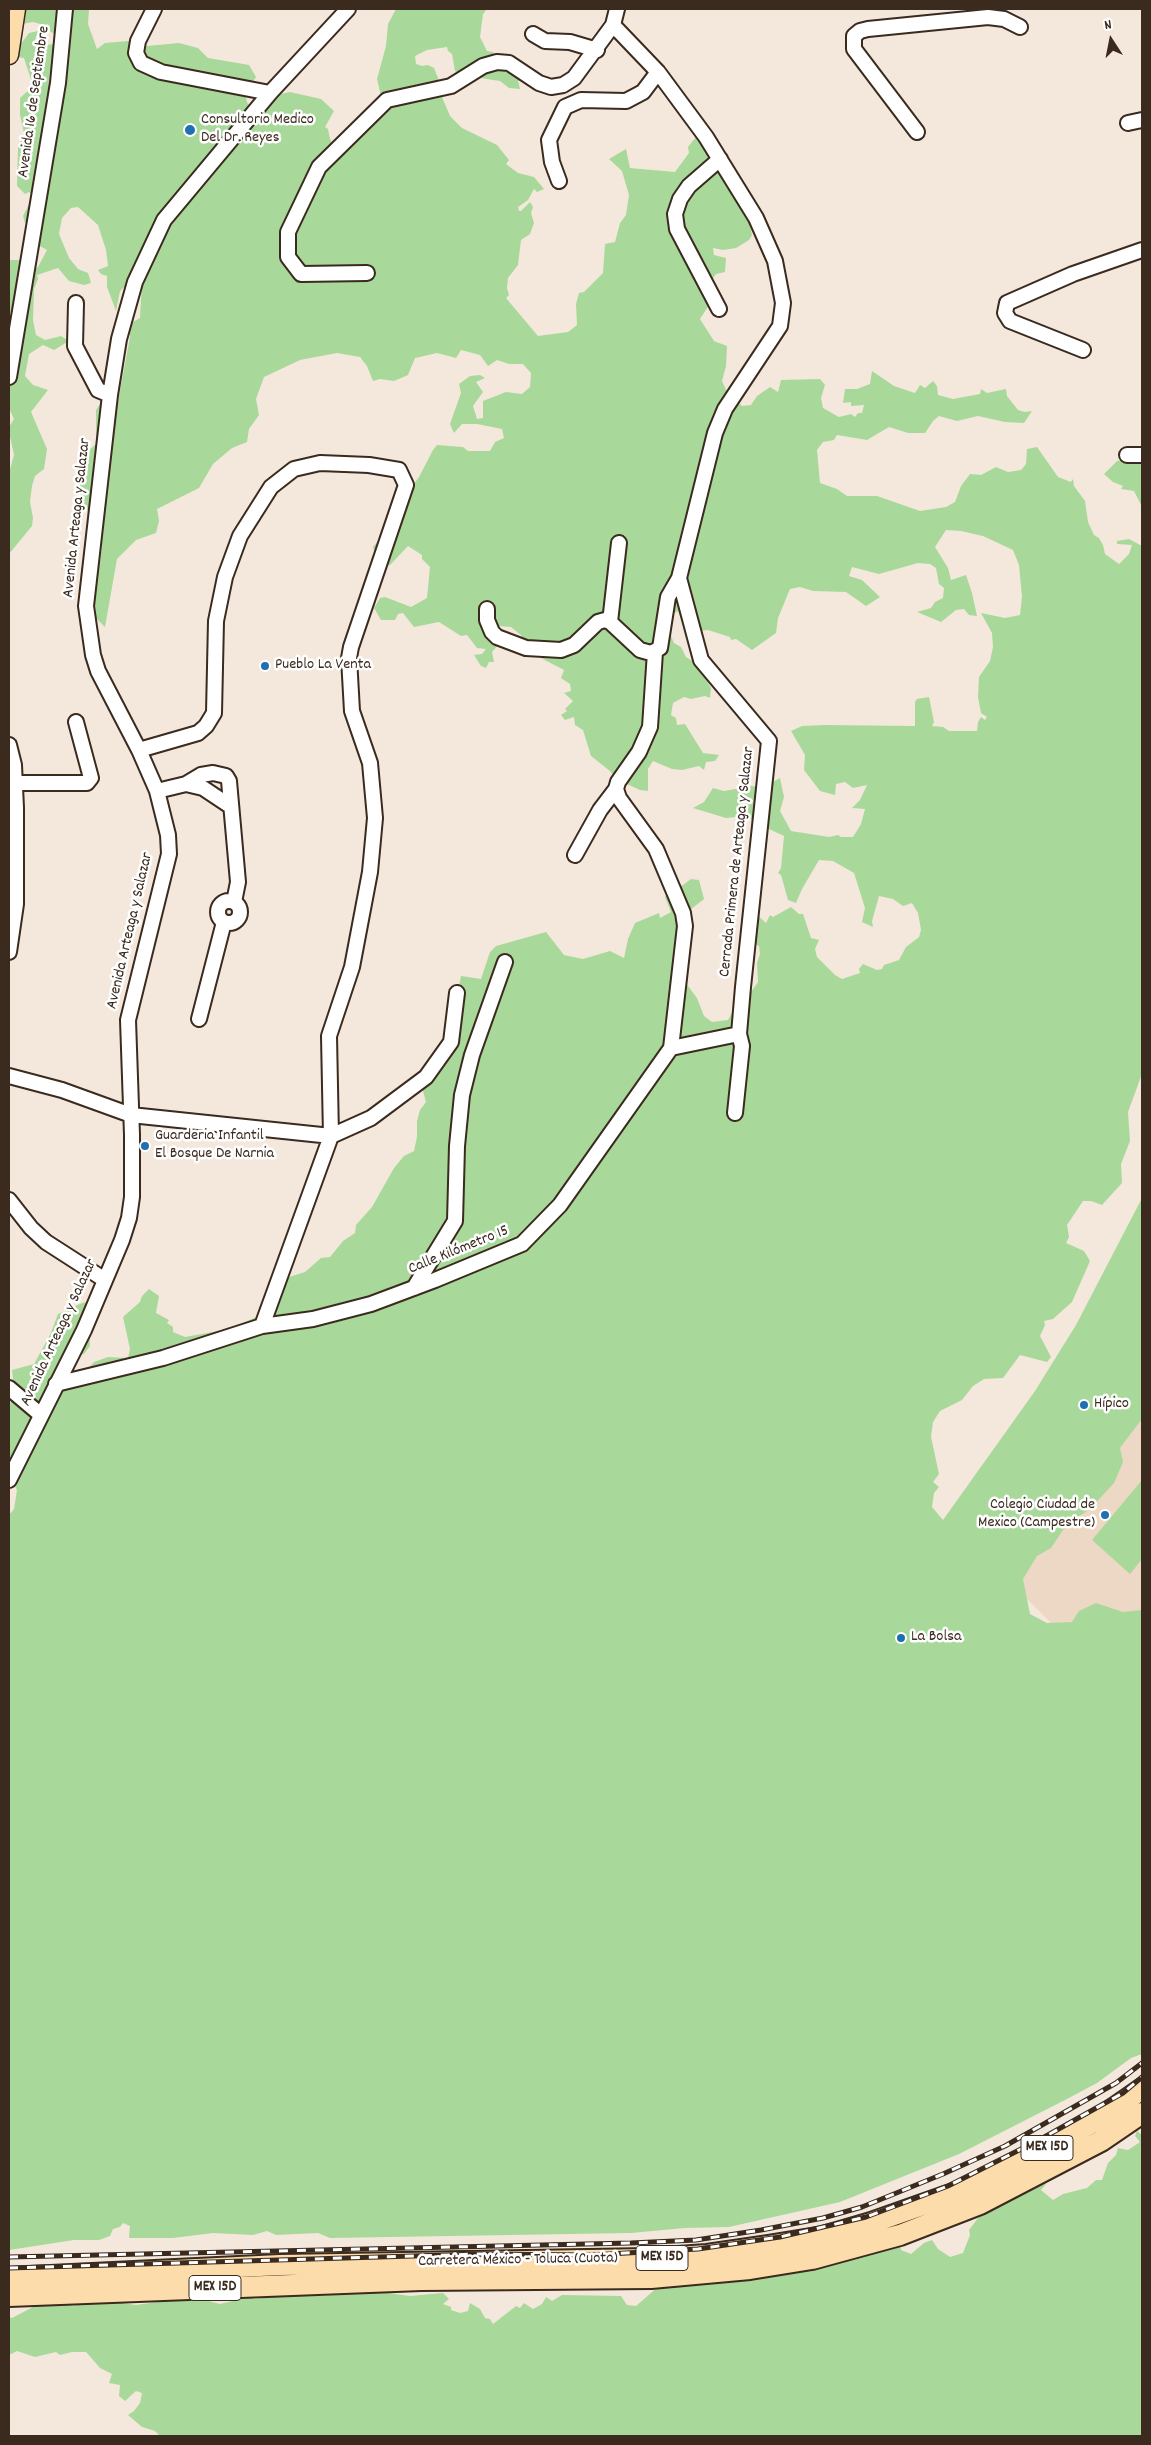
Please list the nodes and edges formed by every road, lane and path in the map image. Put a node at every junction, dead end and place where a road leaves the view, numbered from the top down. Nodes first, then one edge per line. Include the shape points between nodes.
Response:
1 (16, 9) edge
2 (65, 9) edge
3 (167, 9) edge
4 (348, 9) edge
5 (617, 9) edge
6 (153, 12) edge
7 (956, 15) edge
8 (613, 25) junction
9 (1020, 27) dead end
10 (533, 34) dead end
11 (596, 50) junction
12 (9, 55) edge
13 (658, 72) junction
14 (270, 94) junction
15 (1142, 120) edge
16 (1128, 123) dead end
17 (917, 132) dead end
18 (720, 159) junction
19 (559, 181) dead end
20 (1142, 250) edge
21 (367, 274) dead end
22 (76, 303) dead end
23 (719, 309) dead end
24 (1083, 350) dead end
25 (9, 377) edge
26 (110, 396) junction
27 (1126, 455) dead end
28 (1142, 455) edge
29 (618, 543) dead end
30 (679, 578) junction
31 (487, 610) dead end
32 (610, 622) junction
33 (655, 652) junction
34 (76, 722) dead end
35 (9, 744) edge
36 (139, 750) junction
37 (15, 783) junction
38 (186, 784) junction
39 (616, 789) junction
40 (157, 791) junction
41 (230, 806) junction
42 (575, 855) dead end
43 (9, 952) edge
44 (505, 962) dead end
45 (457, 993) dead end
46 (199, 1019) dead end
47 (739, 1034) junction
48 (670, 1048) junction
49 (9, 1076) edge
50 (735, 1113) dead end
51 (131, 1115) junction
52 (332, 1136) junction
53 (9, 1200) edge
54 (105, 1280) junction
55 (414, 1288) junction
56 (262, 1326) junction
57 (56, 1384) junction
58 (9, 1388) edge
59 (41, 1415) junction
60 (9, 1480) edge
61 (1142, 2089) edge
62 (1142, 2113) edge
63 (9, 2278) edge
64 (9, 2296) edge

1 - 12 main road
2 - 25 street, Avenida 16 de Septiembre via 58,83
3 - 6 street
4 - 14 street, Avenida Arteaga y Salazar
5 - 8 street
6 - 14 street via 138,41 136,53 141,64 161,72
7 - 9 street via 1004,19
7 - 17 street via 860,30 854,36 854,49
8 - 11 street
8 - 13 street
10 - 11 street via 545,40 570,42
11 - 21 street via 574,78 563,85 551,87 539,83 509,63 497,62 483,66 451,86 387,100 319,167 288,232 288,257 301,274
13 - 18 street
13 - 19 street via 643,92 626,101 581,100 565,107 549,140
14 - 26 street, Avenida Arteaga y Salazar via 164,220 135,282
15 - 16 street
18 - 23 street via 689,186 675,214 677,229
18 - 30 street via 766,236 775,261 783,303 780,326 725,409 715,432
20 - 24 street via 1073,274 1007,303 1005,313 1010,321
22 - 26 street via 75,346 98,390
26 - 36 street, Avenida Arteaga y Salazar via 86,606 92,656
27 - 28 street
29 - 32 street
30 - 33 street via 668,597 661,645
30 - 47 street, Cerrada Primera de Arteaga y Salazar via 701,660 769,741
31 - 32 street via 489,628 497,637 526,648 544,650 561,650 574,645 601,620
32 - 33 street via 640,650
33 - 39 street via 650,727
34 - 37 street via 91,778 87,783
35 - 37 street
36 - 40 street, Avenida Arteaga y Salazar
36 - 52 street via 198,733 214,713 216,621 225,577 240,536 271,487 294,469 320,463 399,470 406,485 349,658 352,711 370,763 375,818 370,872 352,967 329,1036
37 - 43 street via 16,904
38 - 40 street
38 - 41 street via 203,788
38 - 41 street via 201,775 226,776 231,789
39 - 42 street via 600,810
39 - 48 street via 656,849 685,926
40 - 51 street, Avenida Arteaga y Salazar via 168,835 169,854 128,1020
41 - 46 street via 238,882 234,902 228,900 219,907 218,913 224,922
44 - 55 street via 472,1055 462,1095 455,1221
45 - 52 street via 450,1042 426,1077 371,1118
47 - 48 street
47 - 50 street via 742,1046
48 - 55 street, Calle Kilómetro 15 via 560,1205 522,1244
49 - 51 street via 62,1090
51 - 52 street
51 - 54 street, Avenida Arteaga y Salazar via 131,1204 122,1240
52 - 56 street
53 - 54 street via 46,1242
54 - 57 street, Avenida Arteaga y Salazar
55 - 56 street, Calle Kilómetro 15 via 371,1304 313,1319
56 - 57 street, Calle Kilómetro 15 via 163,1358
57 - 59 street, Avenida Arteaga y Salazar
58 - 59 street
59 - 60 street, Avenida Arteaga y Salazar
61 - 63 highway, Carretera México - Toluca (Cuota) / MEX 15D via 1096,2121 973,2187 901,2214 823,2237 697,2256 640,2259 280,2265
62 - 64 highway, Carretera México - Toluca (Cuota) / MEX 15D via 1101,2141 980,2204 942,2220 812,2260 651,2278 421,2280

